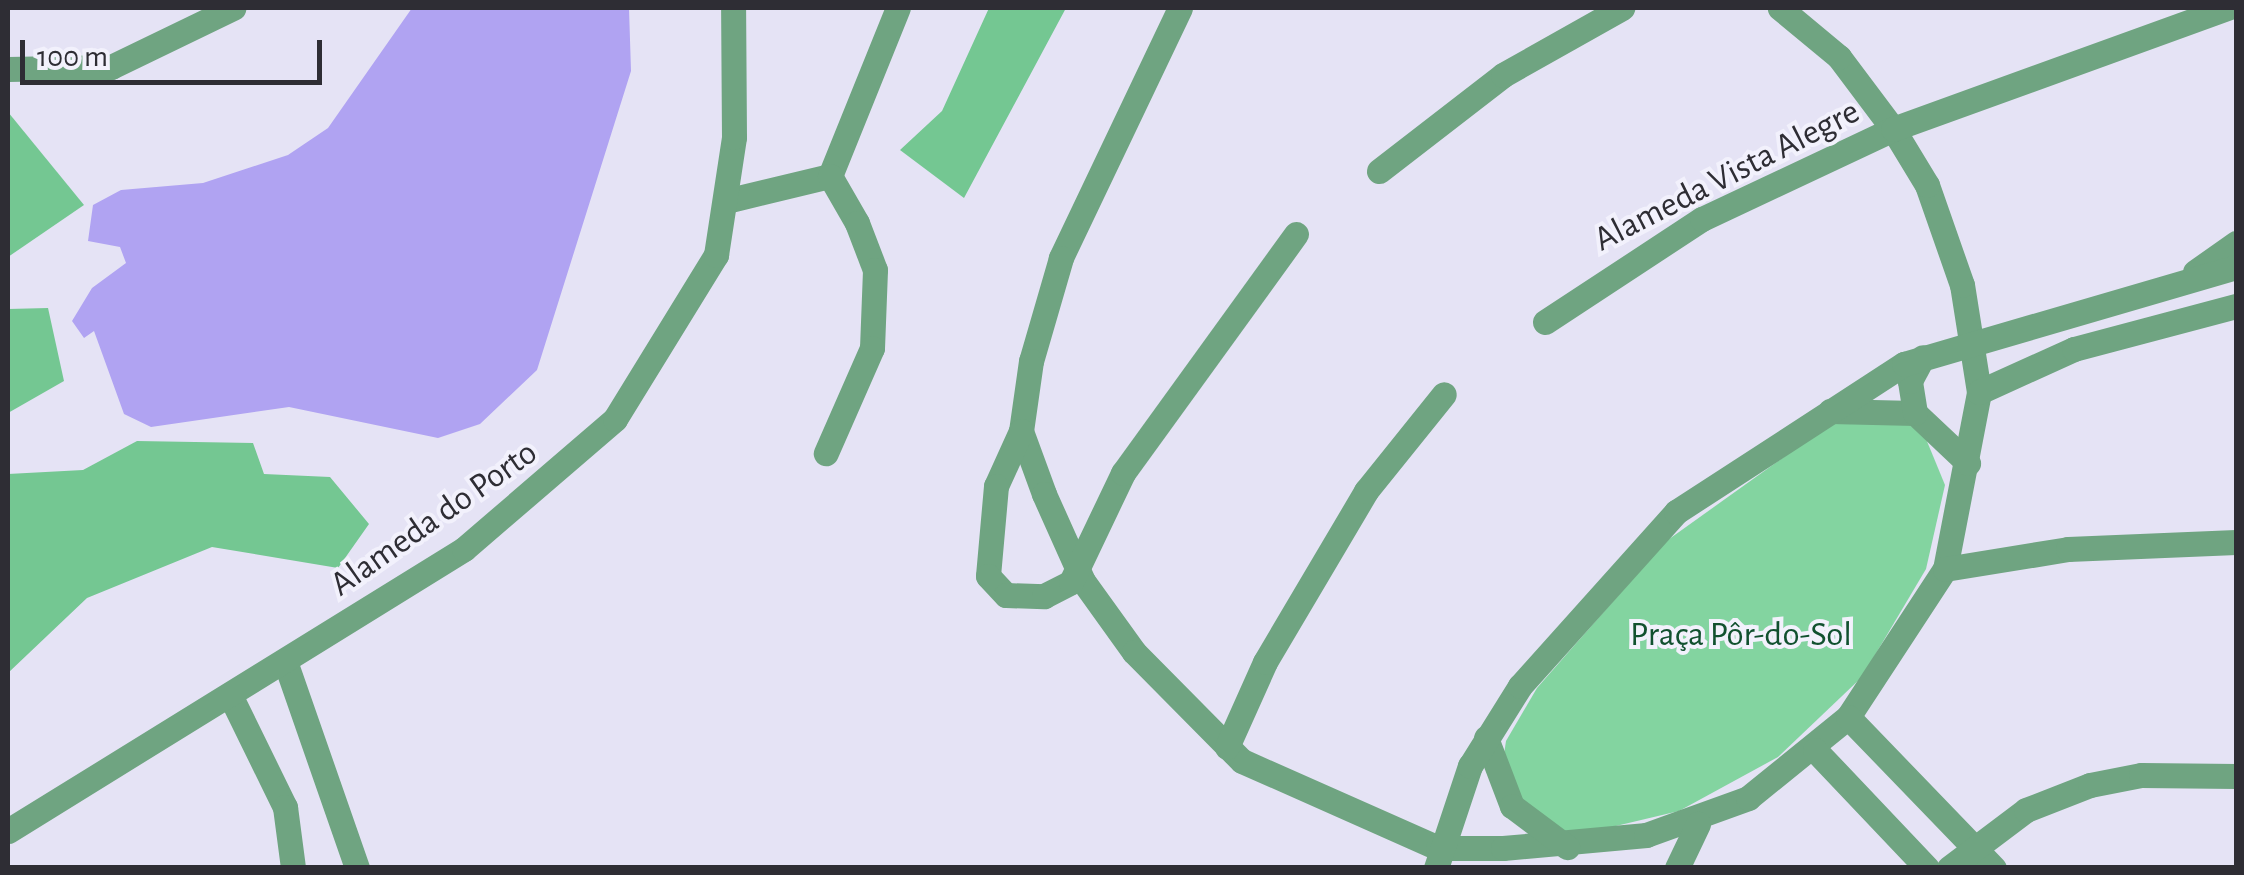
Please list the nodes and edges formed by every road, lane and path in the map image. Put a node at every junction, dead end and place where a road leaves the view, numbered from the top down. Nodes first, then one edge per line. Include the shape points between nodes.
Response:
1 (233, 8) edge
2 (734, 8) edge
3 (898, 8) edge
4 (1180, 8) edge
5 (1622, 8) edge
6 (1780, 8) edge
7 (2228, 8) edge
8 (8, 69) edge
9 (1893, 129) junction
10 (1379, 171) dead end
11 (830, 176) junction
12 (730, 200) junction
13 (1296, 234) dead end
14 (2236, 244) edge
15 (2225, 270) edge
16 (2182, 281) junction
17 (2231, 312) edge
18 (1545, 322) dead end
19 (1973, 338) junction
20 (1923, 357) junction
21 (1979, 392) junction
22 (1444, 394) dead end
23 (1820, 412) junction
24 (1915, 413) junction
25 (1022, 431) junction
26 (826, 453) dead end
27 (1968, 462) junction
28 (2236, 542) edge
29 (1945, 569) junction
30 (1079, 570) junction
31 (286, 664) junction
32 (231, 697) junction
33 (1848, 718) junction
34 (1486, 738) junction
35 (1227, 747) junction
36 (1815, 750) junction
37 (2236, 776) edge
38 (1698, 824) junction
39 (8, 830) edge
40 (1973, 846) junction
41 (1567, 847) junction
42 (1437, 858) edge
43 (294, 868) edge
44 (357, 868) edge
45 (1677, 868) edge
46 (1927, 868) edge
47 (1949, 868) edge
48 (1994, 868) edge

1 - 8 street via 111,67
2 - 12 street, Alameda do Porto
3 - 11 street
4 - 25 street via 1061,258
5 - 10 street via 1503,75
6 - 9 street via 1840,56
7 - 9 street, Alameda Vista Alegre
9 - 18 street, Alameda Vista Alegre via 1702,219
9 - 19 street via 1927,185
11 - 12 street
11 - 26 street via 874,270 877,302 872,348
12 - 31 street, Alameda do Porto via 716,254 615,419 464,550
13 - 30 street via 1122,473
14 - 16 street
15 - 16 street
15 - 17 street
16 - 19 street
17 - 21 street via 2074,349
19 - 20 street
19 - 21 street
20 - 23 street
20 - 24 street via 1910,381
21 - 27 street
22 - 35 street via 1366,491 1265,662
23 - 24 street
23 - 34 street via 1676,512 1634,553
24 - 27 street
25 - 30 street
25 - 30 street via 996,486 990,583 1006,595 1044,596
27 - 29 street
28 - 29 street via 2068,548
29 - 33 street
30 - 35 street via 1134,652
31 - 32 street, Alameda do Porto
31 - 44 street
32 - 39 street, Alameda do Porto
32 - 43 street via 285,807
33 - 36 street
33 - 40 street
34 - 41 street via 1512,806
34 - 42 street
35 - 42 street via 1316,800
36 - 38 street
36 - 46 street
37 - 40 street via 2141,774 2090,785
38 - 41 street
38 - 45 street
40 - 47 street
40 - 48 street
41 - 42 street

